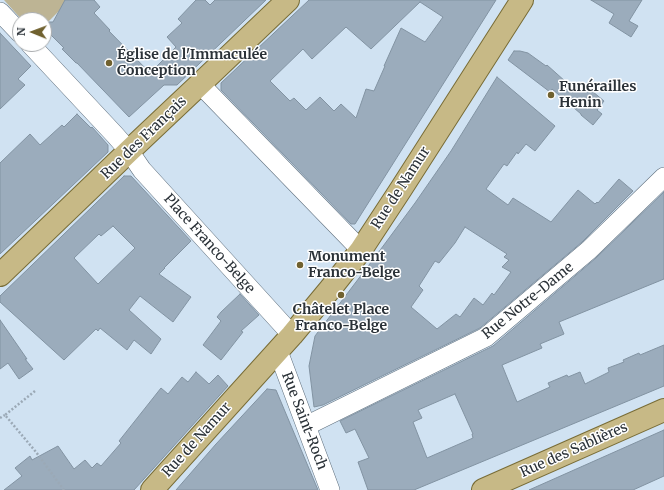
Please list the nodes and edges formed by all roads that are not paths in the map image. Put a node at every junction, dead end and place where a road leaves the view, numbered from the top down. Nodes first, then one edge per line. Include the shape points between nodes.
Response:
1 (288, 0) edge
2 (522, 0) edge
3 (0, 12) edge
4 (12, 25) edge
5 (37, 52) edge
6 (200, 84) junction
7 (129, 151) junction
8 (664, 177) edge
9 (361, 250) junction
10 (0, 275) edge
11 (292, 335) junction
12 (278, 351) junction
13 (664, 410) edge
14 (306, 426) junction
15 (152, 490) edge
16 (330, 490) edge
17 (483, 490) edge

1 - 6 main road, Rue des Français
2 - 9 main road, Rue de Namur
3 - 4 street
5 - 7 street, Place Franco-Belge
6 - 7 main road, Rue des Français
6 - 9 street
7 - 10 main road, Rue des Français
7 - 11 street, Place Franco-Belge via 142,170
8 - 14 street, Rue Notre-Dame via 589,250 486,337
9 - 11 main road, Rue de Namur
11 - 12 main road, Rue de Namur
12 - 14 street, Rue Saint-Roch
12 - 15 main road, Rue de Namur
13 - 17 main road, Rue des Sablières
14 - 16 street, Rue Saint-Roch

